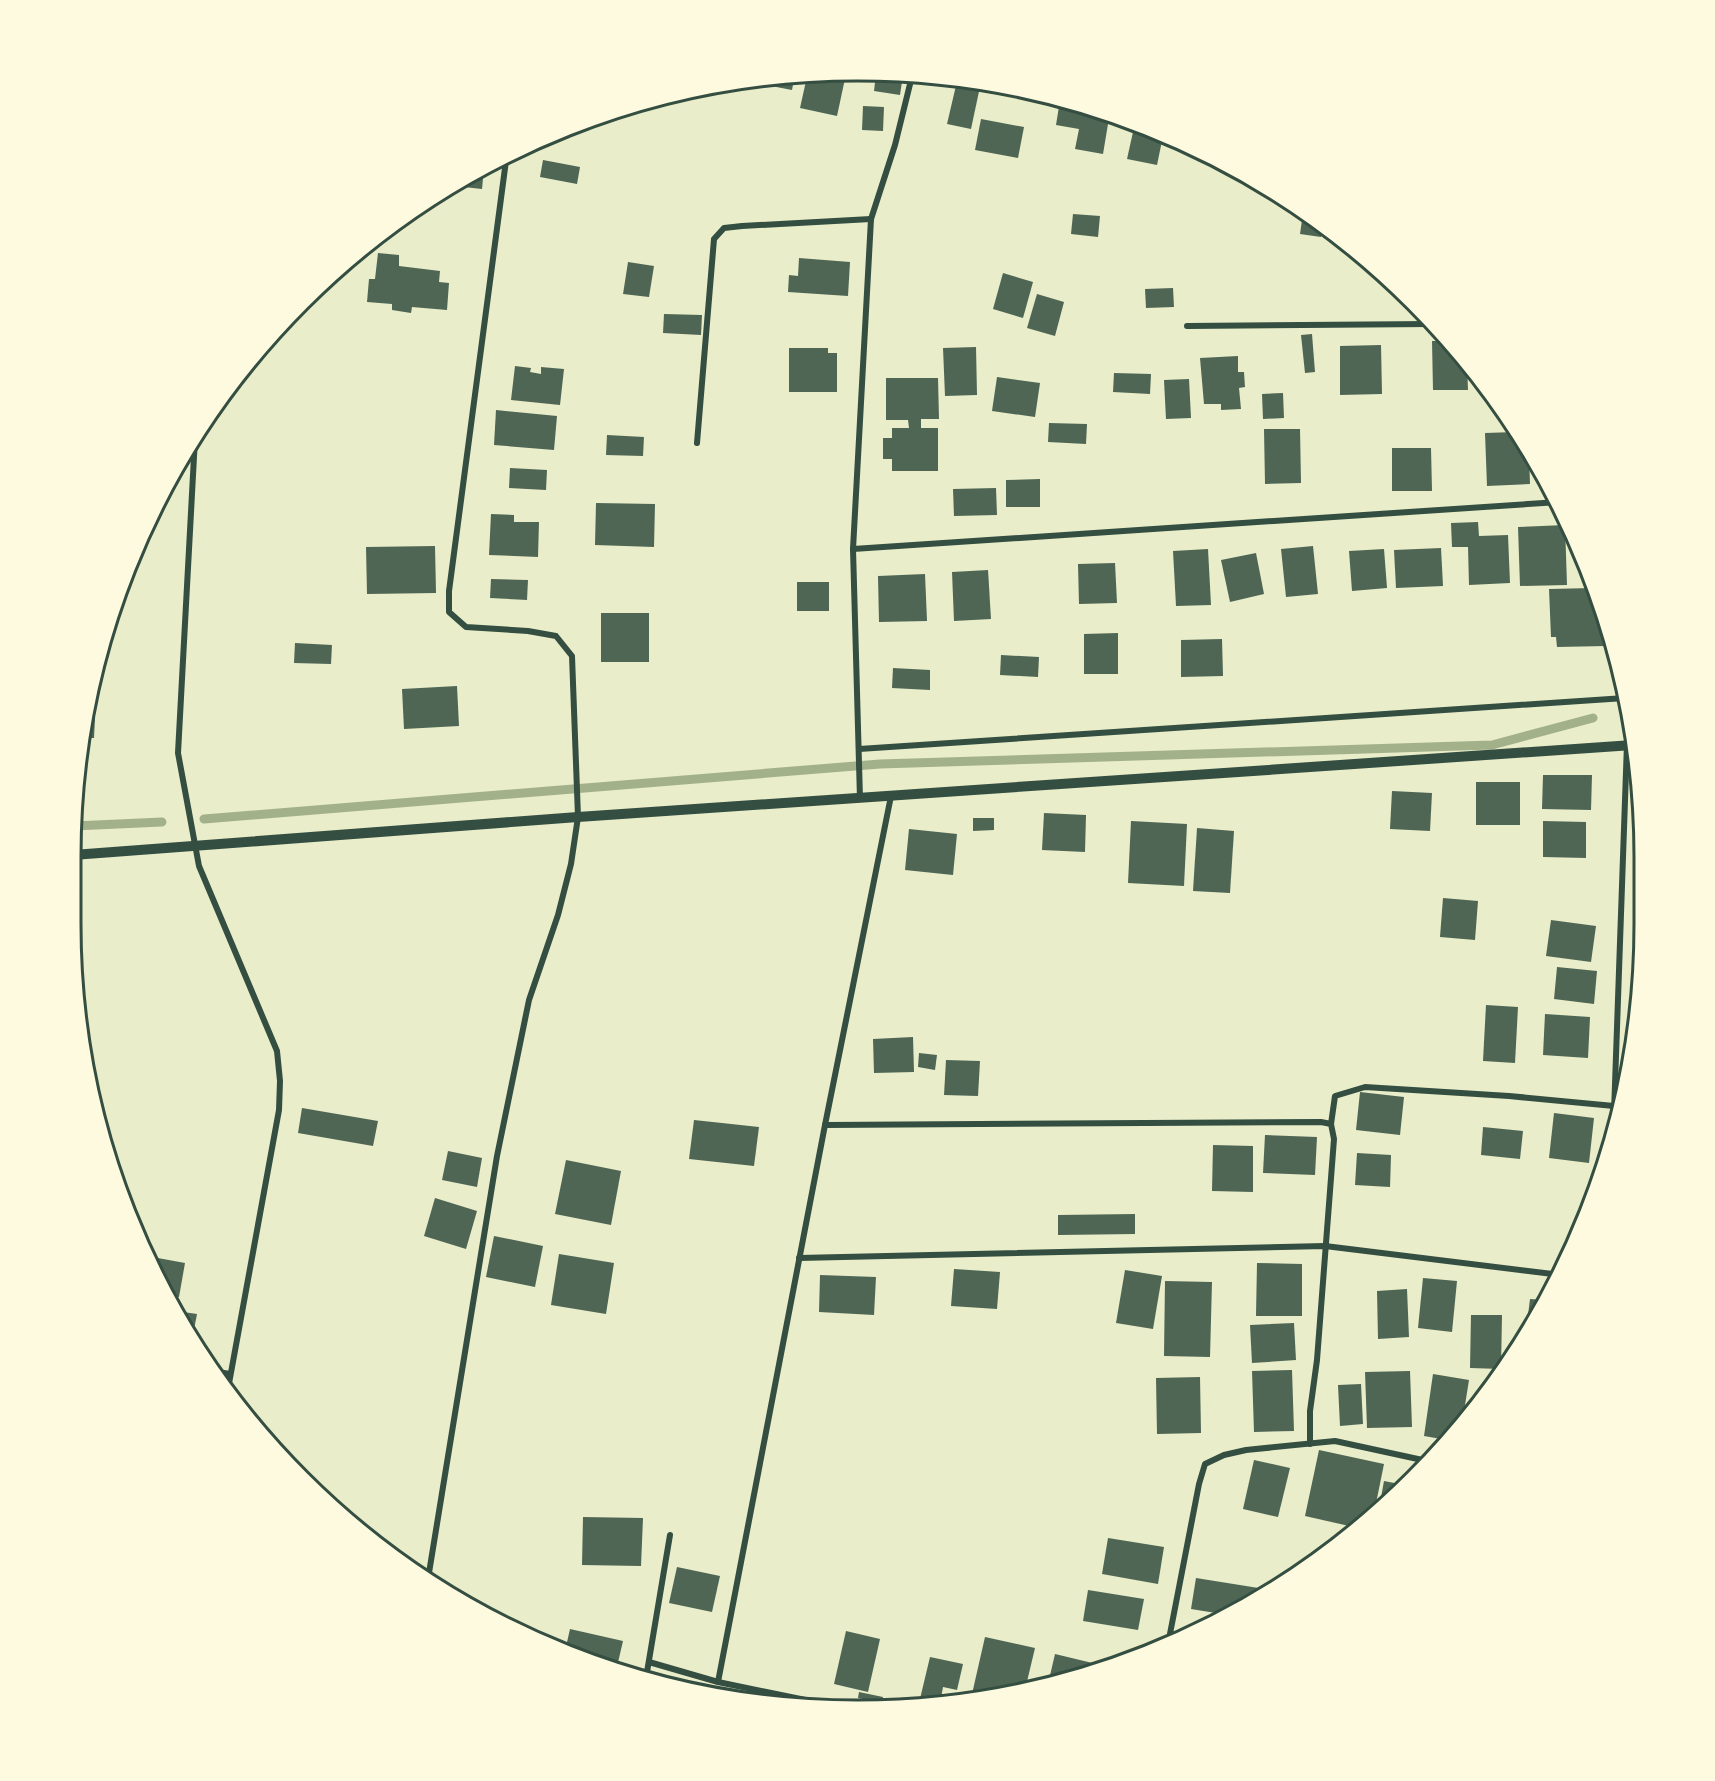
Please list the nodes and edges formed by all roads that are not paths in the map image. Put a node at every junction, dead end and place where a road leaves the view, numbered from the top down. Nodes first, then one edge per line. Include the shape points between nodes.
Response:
1 (910, 83) edge
2 (505, 166) edge
3 (871, 219) junction
4 (1421, 324) edge
5 (1186, 326) dead end
6 (697, 443) dead end
7 (194, 454) edge
8 (1548, 503) edge
9 (853, 549) junction
10 (1617, 699) edge
11 (1625, 746) edge
12 (859, 749) junction
13 (1629, 774) edge
14 (891, 796) junction
15 (860, 799) junction
16 (578, 817) junction
17 (195, 846) junction
18 (81, 854) edge
19 (1614, 1095) edge
20 (1612, 1106) edge
21 (1331, 1124) junction
22 (825, 1125) junction
23 (1326, 1246) junction
24 (799, 1258) junction
25 (1550, 1274) edge
26 (225, 1373) edge
27 (230, 1374) junction
28 (229, 1379) edge
29 (1310, 1444) junction
30 (1419, 1459) edge
31 (670, 1535) dead end
32 (429, 1571) edge
33 (1170, 1634) edge
34 (648, 1662) junction
35 (647, 1671) edge
36 (718, 1682) junction
37 (786, 1696) edge

1 - 3 street
2 - 16 street via 449,612 466,627 556,636 572,656
3 - 6 street via 724,228 714,239
3 - 9 street
4 - 5 street
7 - 17 street via 178,753
8 - 9 street
9 - 12 street
10 - 12 street
11 - 14 street
12 - 15 street
13 - 19 street
14 - 15 street
14 - 22 street
15 - 16 street
16 - 17 street
16 - 32 street via 558,915 529,1000 497,1156
17 - 18 street
17 - 27 street via 199,866 277,1051 280,1081 279,1110
20 - 21 street via 1365,1087 1335,1096
21 - 22 street
21 - 23 street via 1334,1139
22 - 24 street
23 - 24 street
23 - 25 street
23 - 29 street
24 - 36 street
26 - 27 street
27 - 28 street
29 - 30 street via 1335,1441
29 - 33 street via 1246,1450 1205,1464
31 - 34 street
34 - 35 street
34 - 36 street
36 - 37 street

